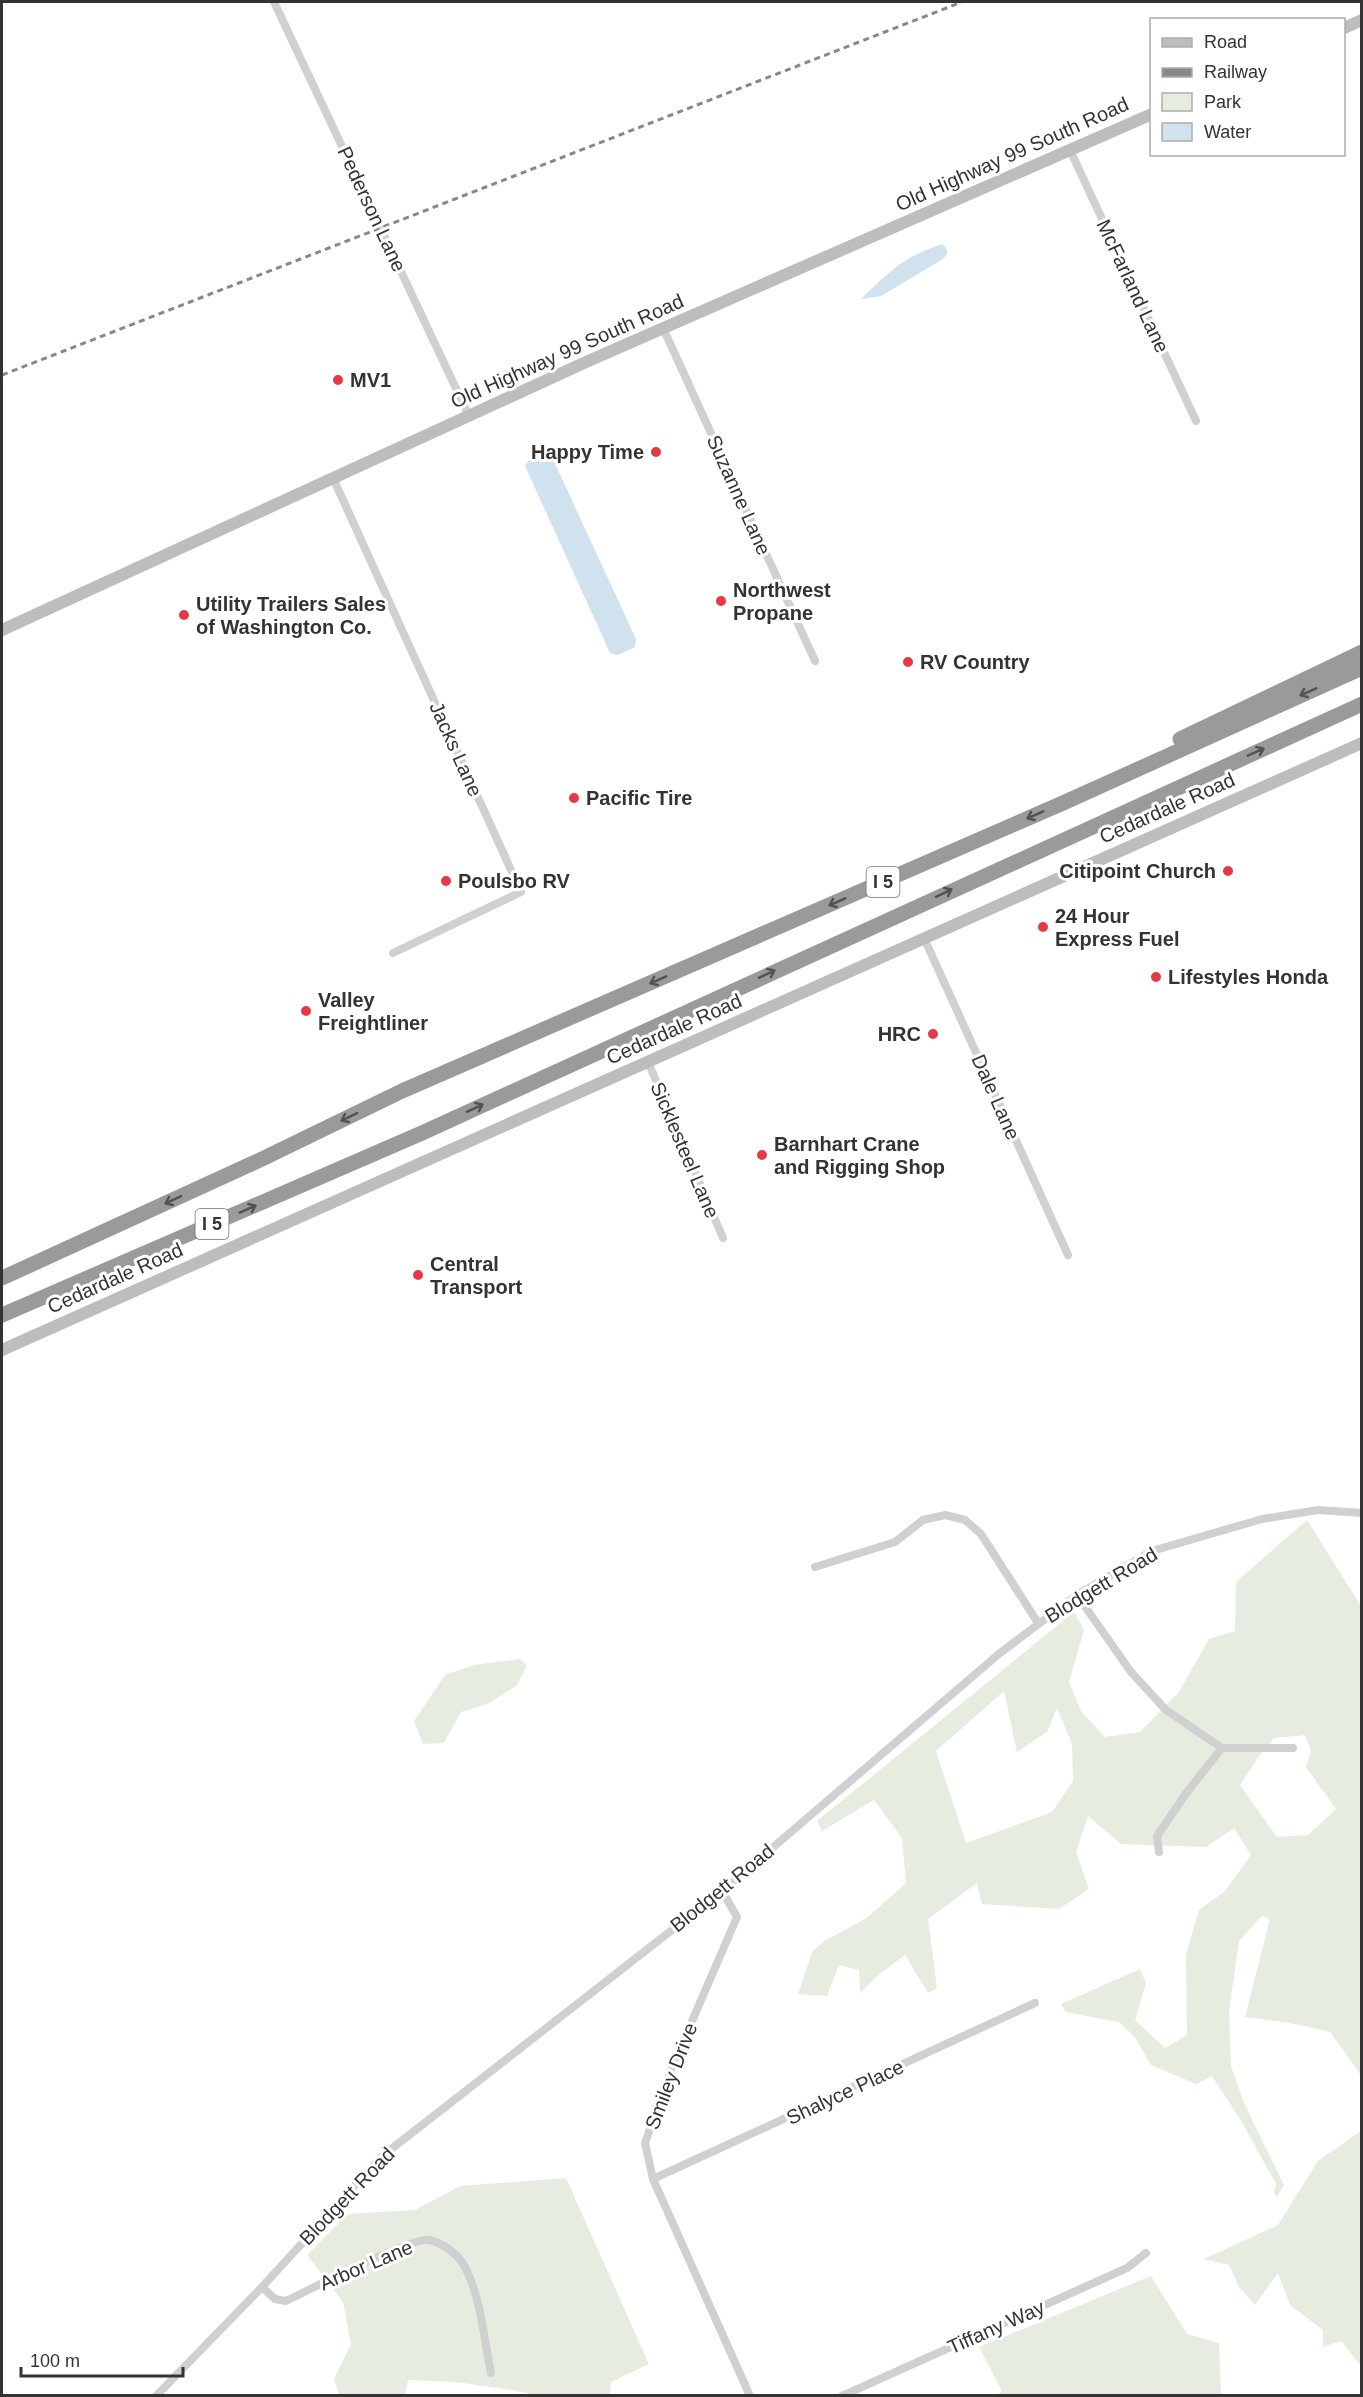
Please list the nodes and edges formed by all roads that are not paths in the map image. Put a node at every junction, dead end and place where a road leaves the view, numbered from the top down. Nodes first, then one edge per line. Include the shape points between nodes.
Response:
1 (274, 2) edge
2 (1362, 20) edge
3 (1345, 28) edge
4 (1150, 115) edge
5 (1070, 150) junction
6 (663, 328) junction
7 (469, 416) junction
8 (1196, 421) dead end
9 (333, 477) junction
10 (2, 630) edge
11 (1362, 652) edge
12 (815, 661) dead end
13 (1362, 668) edge
14 (1357, 706) edge
15 (1362, 743) edge
16 (1063, 803) junction
17 (924, 938) junction
18 (393, 953) dead end
19 (648, 1062) junction
20 (723, 1238) dead end
21 (1068, 1255) dead end
22 (2, 1278) edge
23 (2, 1315) edge
24 (2, 1350) edge
25 (1362, 1513) edge
26 (815, 1567) dead end
27 (1077, 1595) junction
28 (1038, 1623) junction
29 (1222, 1748) junction
30 (1293, 1748) dead end
31 (1159, 1852) dead end
32 (722, 1891) junction
33 (1035, 2003) dead end
34 (653, 2179) junction
35 (1146, 2253) dead end
36 (262, 2287) junction
37 (491, 2373) dead end
38 (156, 2396) edge
39 (750, 2396) edge
40 (842, 2396) edge

1 - 7 street, Pederson Lane
2 - 3 street
4 - 5 street, Old Highway 99 South Road
5 - 6 street, Old Highway 99 South Road
5 - 8 street, McFarland Lane
6 - 7 street, Old Highway 99 South Road
6 - 12 street, Suzanne Lane
7 - 9 street, Old Highway 99 South Road
9 - 10 street, Old Highway 99 South Road
9 - 18 street, Jacks Lane via 521,892
11 - 16 highway via 1159,749
13 -> 16 highway, I 5
23 -> 14 highway, I 5 via 422,1132
15 - 17 street, Cedardale Road
16 -> 22 highway, I 5 via 402,1091
17 - 19 street, Cedardale Road
17 - 21 street, Dale Lane
19 - 20 street, Sicklesteel Lane
19 - 24 street, Cedardale Road
25 - 27 street, Blodgett Road via 1318,1510 1251,1522 1152,1551
26 - 28 street via 895,1542 923,1520 945,1515 965,1520 981,1534
27 - 28 street, Blodgett Road
27 - 29 street via 1131,1672 1166,1710
28 - 32 street, Blodgett Road
29 - 30 street
29 - 31 street via 1157,1836
32 - 34 street, Smiley Drive via 737,1917 670,2072 645,2143
32 - 36 street, Blodgett Road via 381,2157
33 - 34 street, Shalyce Place
34 - 39 street, Smiley Drive
35 - 40 street, Tiffany Way via 1128,2268
36 - 37 street, Arbor Lane via 275,2299 286,2301 398,2248 427,2240 450,2249 464,2265 475,2294
36 - 38 street, Blodgett Road

